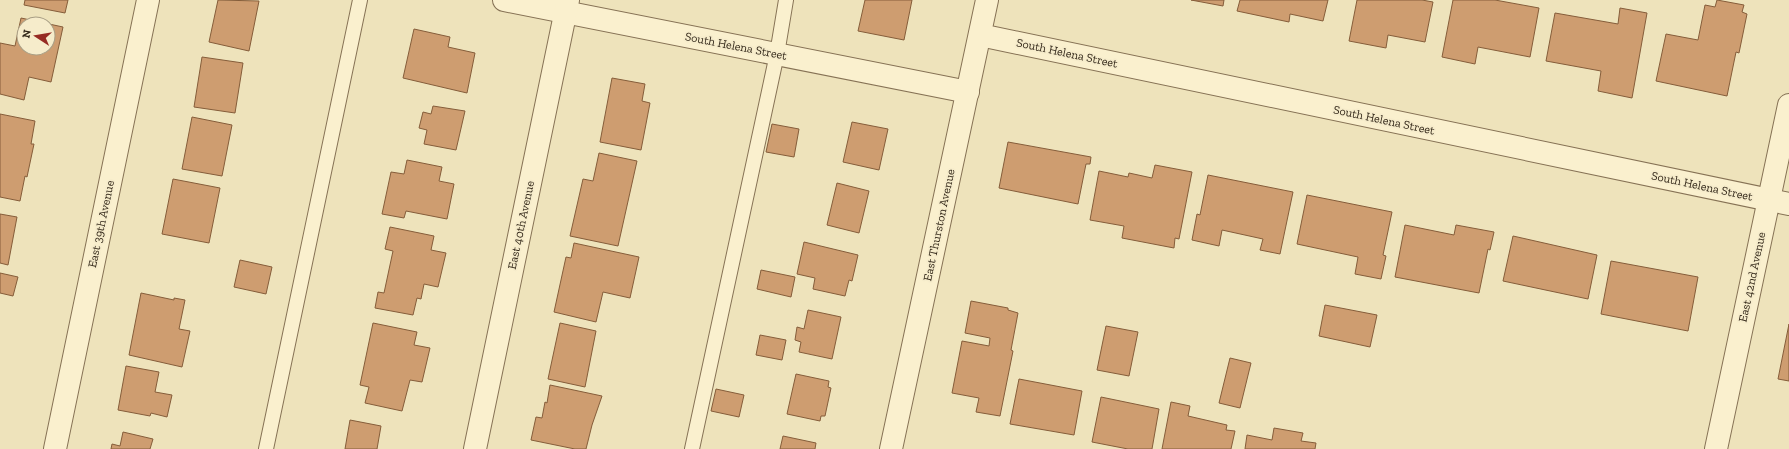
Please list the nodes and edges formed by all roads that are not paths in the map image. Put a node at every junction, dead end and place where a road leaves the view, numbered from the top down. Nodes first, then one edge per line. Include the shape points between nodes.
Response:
1 (148, 0) edge
2 (360, 0) edge
3 (504, 0) edge
4 (786, 0) edge
5 (987, 0) edge
6 (566, 6) edge
7 (980, 35) junction
8 (777, 54) junction
9 (968, 92) junction
10 (1789, 105) edge
11 (1779, 202) edge
12 (55, 449) edge
13 (266, 449) edge
14 (474, 449) edge
15 (692, 449) edge
16 (890, 449) edge
17 (1716, 449) edge

1 - 12 street, East 39th Avenue
2 - 13 lane
3 - 6 street, South Helena Street
4 - 8 lane
5 - 7 street, East Thurston Avenue
6 - 8 street, South Helena Street
6 - 14 street, East 40th Avenue
7 - 9 street, East Thurston Avenue
7 - 11 street, South Helena Street
8 - 9 street, South Helena Street
8 - 15 lane
9 - 16 street, East Thurston Avenue
10 - 11 street, East 42nd Avenue
11 - 17 street, East 42nd Avenue

